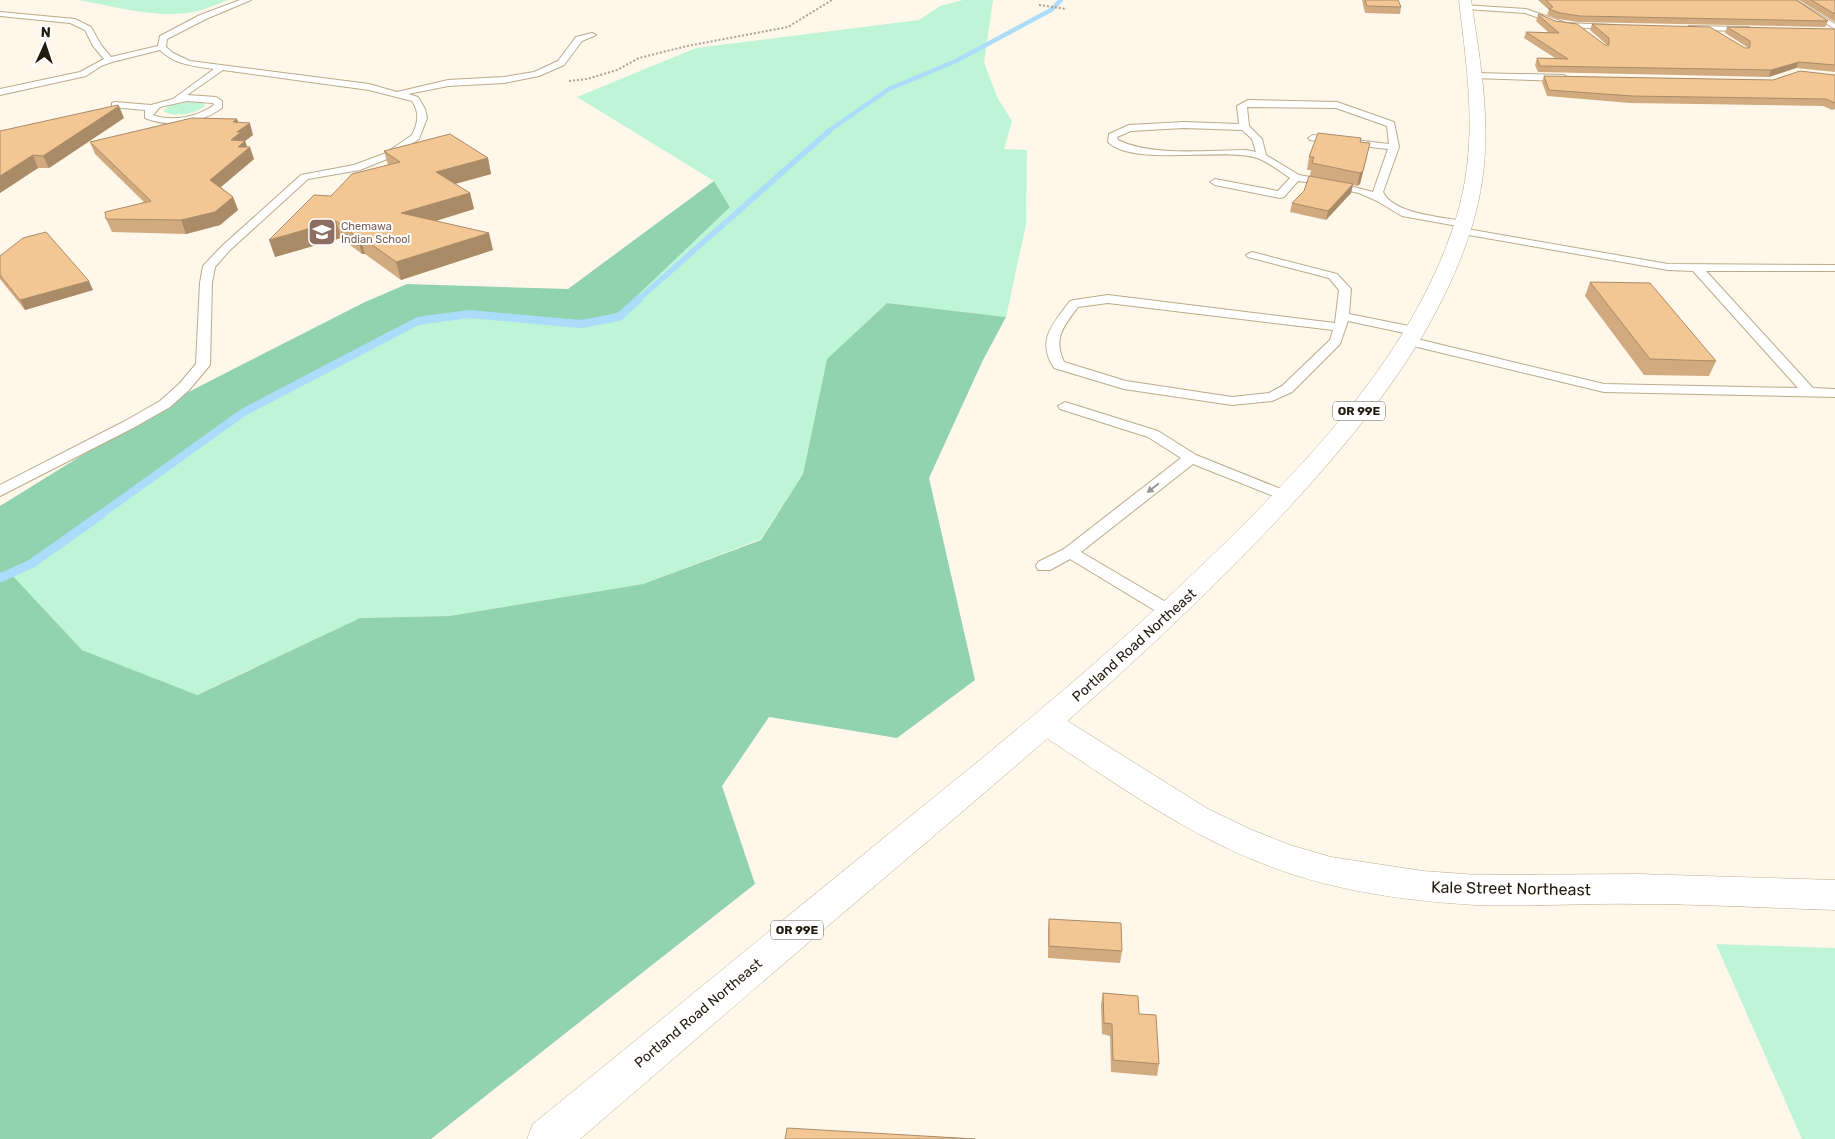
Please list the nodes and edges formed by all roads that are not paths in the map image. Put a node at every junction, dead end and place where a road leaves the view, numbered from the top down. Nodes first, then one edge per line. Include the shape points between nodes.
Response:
1 (246, 0) edge
2 (1521, 0) edge
3 (1791, 0) edge
4 (1466, 3) edge
5 (1526, 11) junction
6 (0, 14) edge
7 (1578, 26) junction
8 (1625, 27) edge
9 (1682, 28) edge
10 (1710, 29) junction
11 (1835, 29) edge
12 (1758, 30) edge
13 (1825, 31) edge
14 (592, 34) dead end
15 (1591, 37) edge
16 (1726, 40) edge
17 (162, 47) junction
18 (109, 60) junction
19 (221, 68) junction
20 (1476, 76) junction
21 (1574, 78) edge
22 (0, 92) edge
23 (398, 94) junction
24 (176, 100) junction
25 (115, 105) edge
26 (151, 108) junction
27 (1244, 127) junction
28 (1313, 138) dead end
29 (1394, 147) junction
30 (1260, 156) junction
31 (1296, 177) junction
32 (1215, 182) dead end
33 (1381, 199) junction
34 (1462, 227) junction
35 (1252, 255) dead end
36 (1696, 267) junction
37 (1835, 268) edge
38 (1342, 321) junction
39 (1412, 336) junction
40 (1809, 392) junction
41 (1835, 393) edge
42 (1065, 406) dead end
43 (1191, 458) junction
44 (0, 491) edge
45 (1286, 496) junction
46 (1070, 552) junction
47 (1044, 566) dead end
48 (1170, 612) junction
49 (1047, 723) junction
50 (1835, 895) edge
51 (548, 1139) edge

1 - 17 lane via 163,38
2 - 5 lane
3 - 11 lane
4 - 5 lane
4 - 20 main road, Portland Road Northeast / OR 99E
5 - 7 lane via 1556,23
6 - 18 lane via 72,21 88,29
7 - 8 lane
7 - 15 lane
9 - 10 lane
10 - 12 lane
10 - 16 lane
11 - 13 lane
14 - 23 lane via 579,39 561,63 536,74 504,80 448,83
17 - 18 lane
17 - 19 lane via 170,55 188,63
18 - 22 lane via 83,74
19 - 23 lane via 369,86
19 - 24 lane
20 - 21 lane
20 - 34 main road, Portland Road Northeast / OR 99E via 1476,166
23 - 44 lane via 420,105 424,118 416,137 389,155 356,168 306,178 209,266 203,365 184,387 165,404 130,424
24 - 26 lane
24 - 26 lane via 208,98 220,103 215,110 202,116 172,120 148,116
25 - 26 lane
27 - 29 lane via 1242,106 1248,103 1337,105 1391,124
27 - 30 lane via 1253,132 1261,147
27 - 30 lane via 1184,125 1129,128 1112,136 1113,142 1120,147 1146,151 1246,152
28 - 29 lane
29 - 33 lane via 1378,192
30 - 31 lane
31 - 32 lane via 1280,195
31 - 33 lane via 1362,191
33 - 34 lane via 1406,214
34 - 36 lane via 1668,266
34 - 39 main road, Portland Road Northeast / OR 99E via 1443,278
35 - 38 lane via 1333,276 1345,289
36 - 37 lane
36 - 40 lane
38 - 38 lane via 1336,341 1287,389 1272,396 1232,401 1124,385 1059,365 1052,350 1056,329 1074,304 1108,299
38 - 39 lane
39 - 40 lane via 1604,388
39 - 45 main road, Portland Road Northeast / OR 99E via 1346,429
40 - 41 lane
42 - 43 lane via 1153,434
43 - 45 lane
43 -> 46 lane
45 - 48 main road, Portland Road Northeast / OR 99E
46 - 47 lane
46 - 48 lane
48 - 49 main road, Portland Road Northeast / OR 99E
49 - 50 main road, Kale Street Northeast via 1196,818 1240,840 1330,871 1422,886 1478,890 1638,889
49 - 51 main road, Portland Road Northeast / OR 99E

